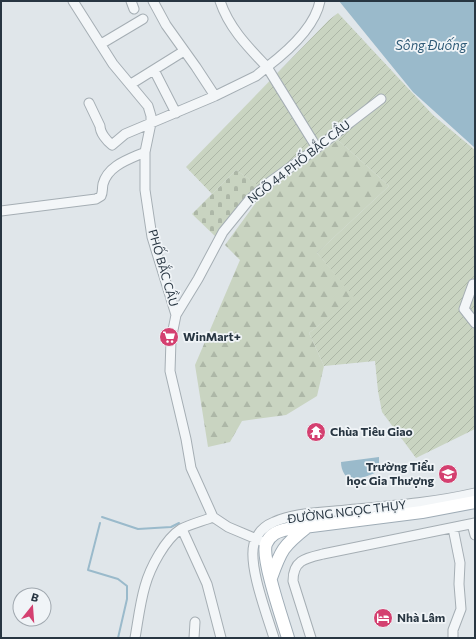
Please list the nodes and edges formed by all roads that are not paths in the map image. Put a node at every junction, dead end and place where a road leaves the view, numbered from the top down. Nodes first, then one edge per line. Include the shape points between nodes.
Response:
1 (74, 1) edge
2 (153, 1) edge
3 (320, 1) edge
4 (224, 3) edge
5 (143, 19) dead end
6 (101, 44) junction
7 (184, 51) junction
8 (267, 67) junction
9 (154, 70) junction
10 (131, 84) junction
11 (214, 96) junction
12 (380, 99) dead end
13 (89, 103) dead end
14 (176, 113) junction
15 (151, 124) junction
16 (317, 148) junction
17 (145, 152) junction
18 (1, 211) edge
19 (473, 284) dead end
20 (176, 315) junction
21 (475, 323) edge
22 (475, 493) edge
23 (475, 502) edge
24 (213, 517) junction
25 (474, 523) edge
26 (307, 526) junction
27 (453, 528) junction
28 (182, 529) junction
29 (475, 535) edge
30 (261, 540) junction
31 (271, 578) junction
32 (195, 622) dead end
33 (135, 638) edge
34 (194, 638) edge
35 (221, 638) edge
36 (274, 638) edge
37 (288, 638) edge
38 (311, 638) edge
39 (453, 638) edge

1 - 6 street, PHỐ BẮC CẦU
2 - 7 street
3 - 8 street via 312,20 297,41
4 - 8 street via 231,23 244,43
5 - 6 street
6 - 10 street, PHỐ BẮC CẦU
7 - 9 street
7 - 11 street
8 - 11 street via 256,76
8 - 16 street
9 - 10 street
9 - 14 street
10 - 15 street, PHỐ BẮC CẦU via 148,106
11 - 14 street
12 - 16 street, NGÕ 44 PHỐ BẮC CẦU
13 - 15 street via 100,129 112,145 125,134
14 - 15 street
15 - 17 street, PHỐ BẮC CẦU
16 - 20 street, NGÕ 44 PHỐ BẮC CẦU via 249,200 223,232
17 - 18 street via 111,169 103,184 101,196 96,199
17 - 20 street, PHỐ BẮC CẦU via 145,190 152,237
19 - 21 street via 464,309
20 - 24 street, PHỐ BẮC CẦU via 171,340 172,382 191,468
22 - 30 street, ĐƯỜNG NGỌC THỤY via 450,499 294,516 269,524 263,529
23 - 26 main road, ĐƯỜNG NGỌC THỤY via 422,512
24 - 28 street
24 - 30 street via 228,527
25 - 27 street
25 - 29 street
26 - 30 main road, ĐƯỜNG NGỌC THỤY via 277,532
26 - 31 main road, ĐƯỜNG NGỌC THỤY via 281,551
27 - 38 street via 303,559 293,574 293,581
27 - 39 street via 460,563 461,609 453,630
28 - 33 street via 164,547 145,585
28 - 35 street via 207,584
30 - 31 main road
30 - 36 street via 253,550 255,568
31 - 37 main road
32 - 34 street

